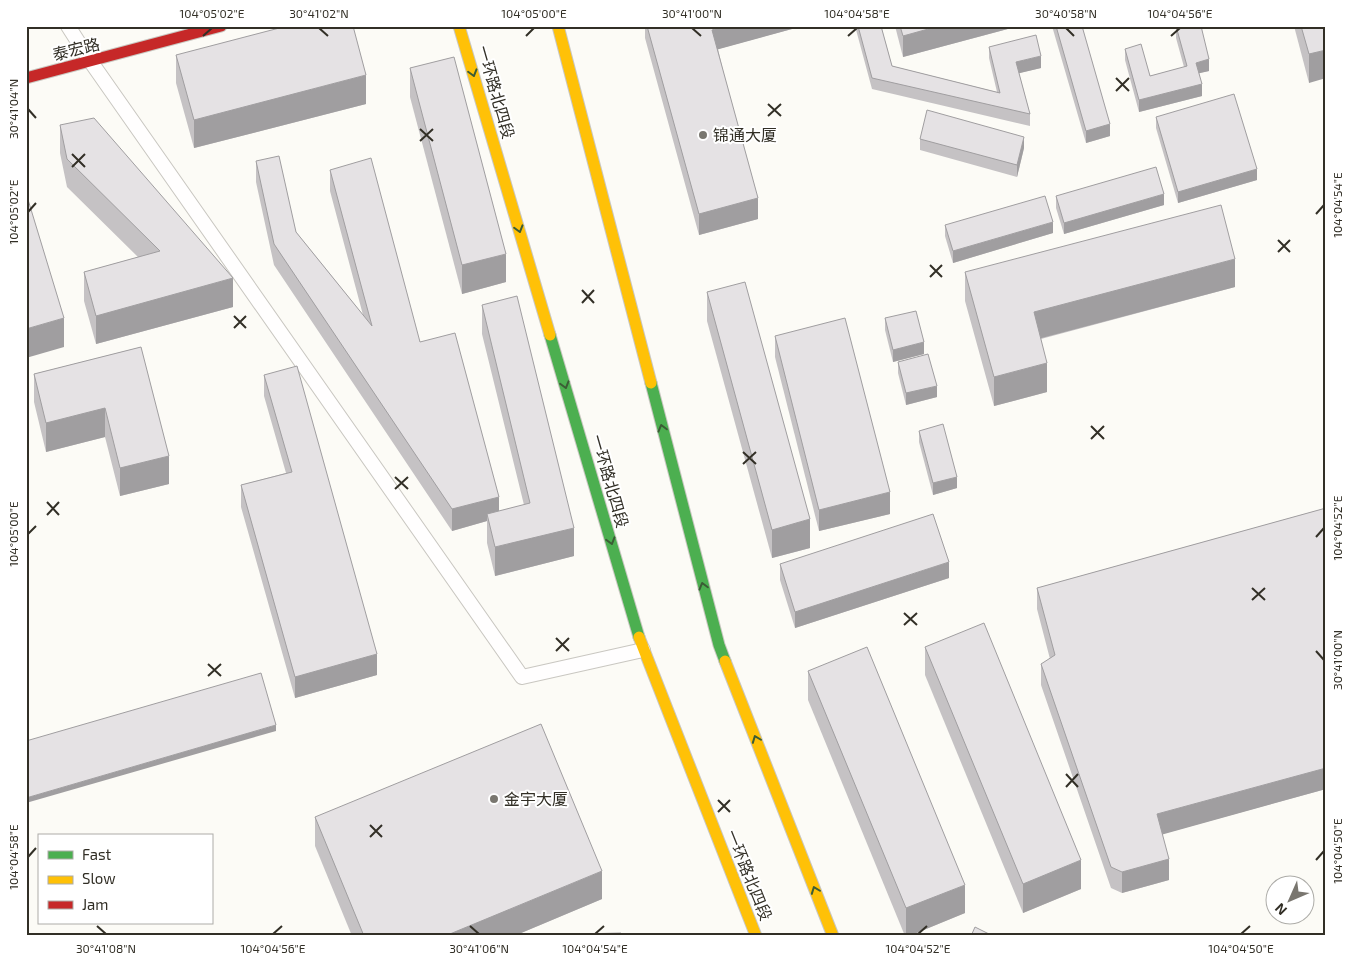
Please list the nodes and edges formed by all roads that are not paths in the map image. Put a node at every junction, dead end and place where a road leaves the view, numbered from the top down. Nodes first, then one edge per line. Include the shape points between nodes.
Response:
1 (68, 26) edge
2 (221, 26) edge
3 (459, 26) edge
4 (558, 26) edge
5 (91, 62) junction
6 (26, 78) edge
7 (643, 650) junction
8 (756, 936) edge
9 (833, 936) edge

1 - 5 lane
2 - 5 main road, 泰宏路
3 -> 7 main road, 一环路北四段
9 -> 4 main road via 719,645
5 - 6 main road, 泰宏路
5 - 7 lane via 522,677
7 - 8 main road, 一环路北四段

